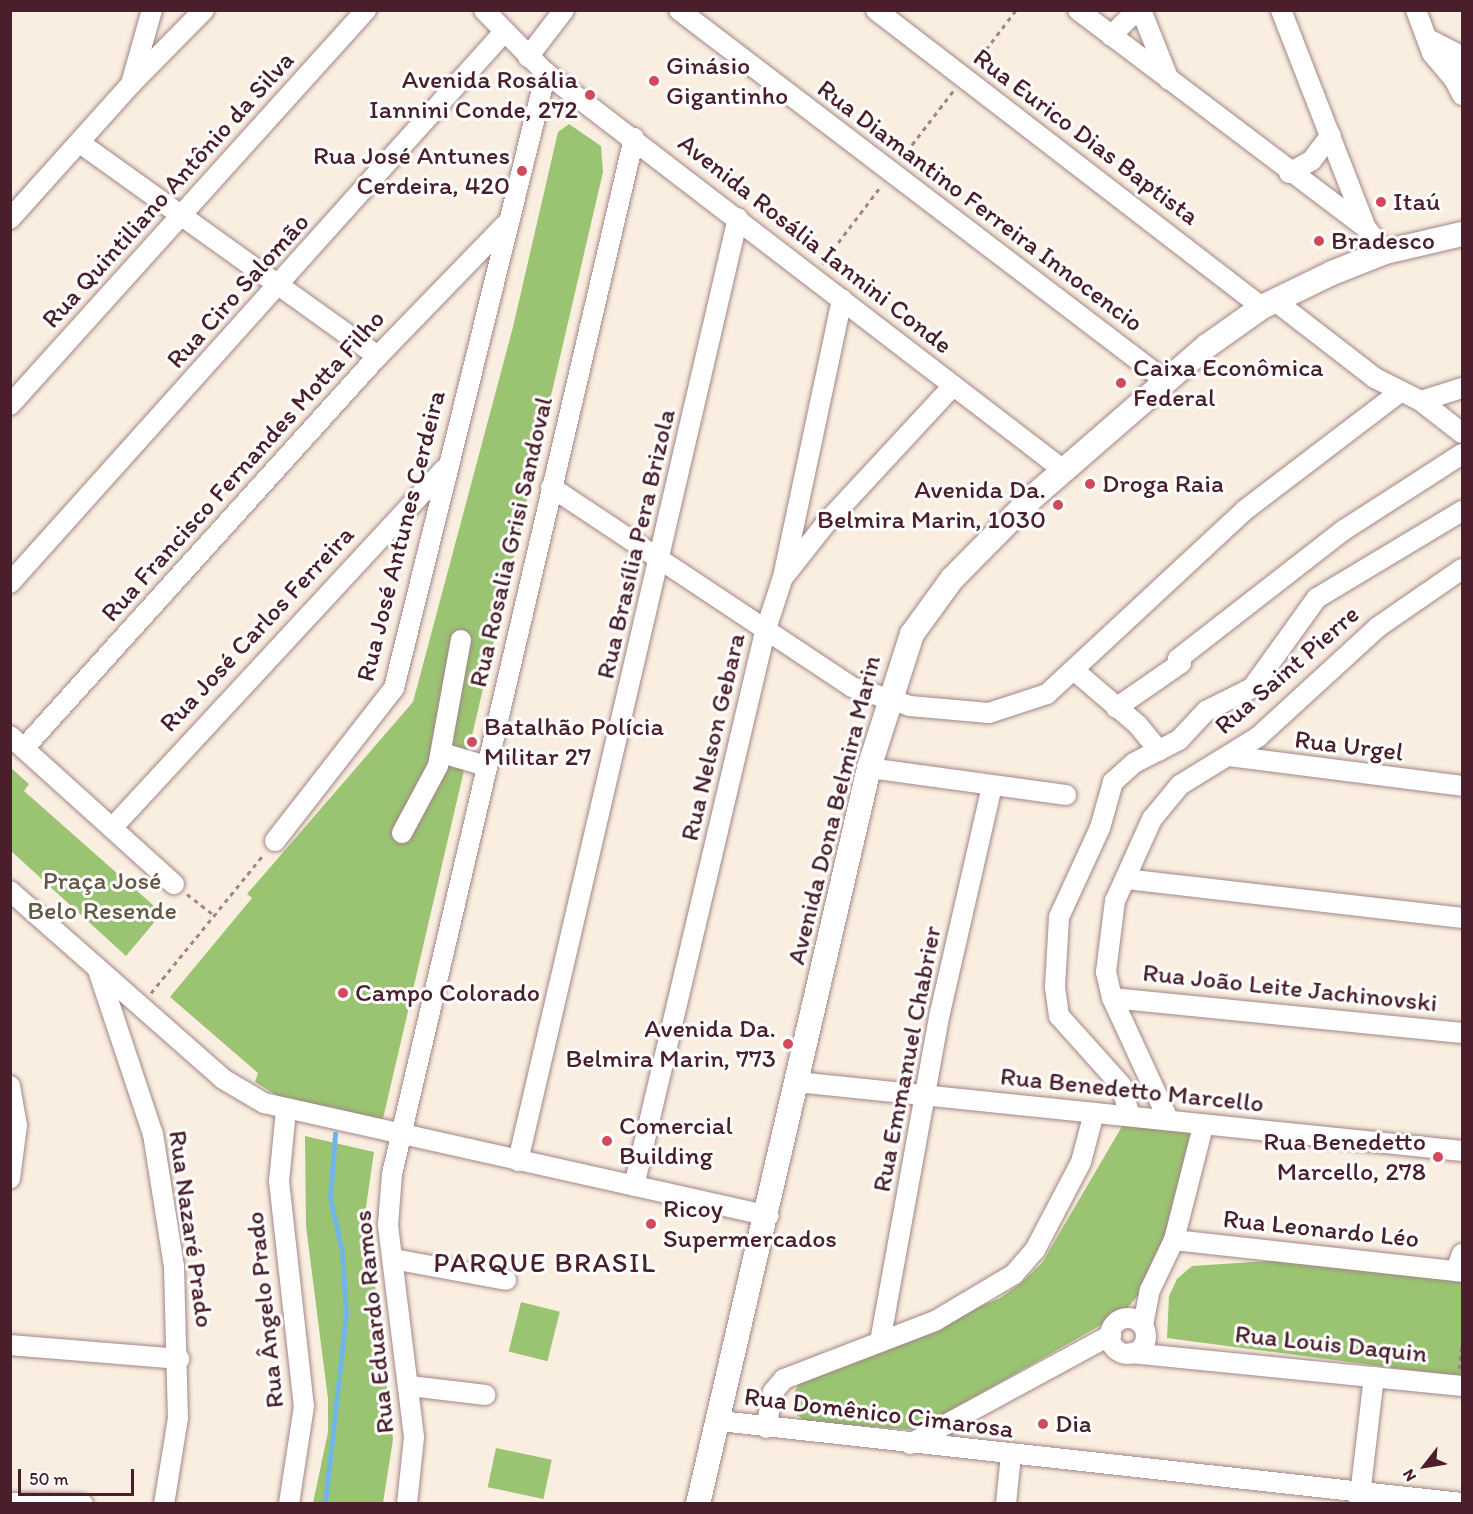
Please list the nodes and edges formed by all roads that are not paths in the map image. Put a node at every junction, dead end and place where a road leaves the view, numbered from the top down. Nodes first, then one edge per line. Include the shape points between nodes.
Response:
1 (204, 10) edge
2 (366, 10) edge
3 (484, 10) edge
4 (564, 10) edge
5 (679, 10) edge
6 (876, 10) edge
7 (1078, 10) edge
8 (1139, 10) edge
9 (1281, 10) edge
10 (1416, 10) edge
11 (150, 17) edge
12 (504, 32) junction
13 (1111, 36) junction
14 (180, 37) junction
15 (1430, 40) junction
16 (528, 57) junction
17 (1462, 58) edge
18 (546, 73) junction
19 (1170, 81) junction
20 (131, 84) junction
21 (1458, 87) edge
22 (1331, 135) junction
23 (634, 138) junction
24 (80, 143) junction
25 (1289, 173) junction
26 (183, 212) junction
27 (738, 218) junction
28 (10, 219) edge
29 (506, 224) junction
30 (1366, 228) junction
31 (1462, 234) edge
32 (1385, 252) junction
33 (279, 284) junction
34 (842, 299) junction
35 (1268, 304) junction
36 (378, 356) junction
37 (1163, 379) junction
38 (953, 386) junction
39 (1462, 388) edge
40 (1400, 392) junction
41 (1421, 401) junction
42 (10, 405) edge
43 (1462, 432) edge
44 (1462, 454) edge
45 (445, 469) junction
46 (1062, 469) junction
47 (551, 487) junction
48 (1462, 511) edge
49 (795, 514) junction
50 (825, 523) junction
51 (661, 557) junction
52 (1462, 569) edge
53 (783, 577) junction
54 (10, 583) edge
55 (765, 632) junction
56 (461, 640) dead end
57 (1075, 671) junction
58 (889, 700) junction
59 (1116, 708) junction
60 (17, 742) edge
61 (1159, 751) junction
62 (442, 753) junction
63 (1229, 756) junction
64 (486, 766) junction
65 (869, 768) junction
66 (992, 786) junction
67 (1462, 786) edge
68 (1066, 795) dead end
69 (112, 828) junction
70 (402, 833) dead end
71 (275, 841) road end
72 (1126, 879) junction
73 (174, 884) road end
74 (10, 891) edge
75 (1462, 918) edge
76 (98, 970) junction
77 (1112, 998) junction
78 (1462, 1033) edge
79 (797, 1082) junction
80 (10, 1086) edge
81 (927, 1097) junction
82 (286, 1110) junction
83 (1094, 1113) junction
84 (1129, 1113) junction
85 (1168, 1119) junction
86 (1203, 1126) junction
87 (399, 1135) junction
88 (1462, 1151) edge
89 (518, 1161) junction
90 (10, 1179) edge
91 (634, 1186) junction
92 (769, 1216) junction
93 (1174, 1240) junction
94 (393, 1259) junction
95 (1460, 1266) edge
96 (506, 1280) dead end
97 (1150, 1290) junction
98 (1123, 1318) junction
99 (1145, 1331) junction
100 (1110, 1335) junction
101 (880, 1342) junction
102 (10, 1345) edge
103 (1127, 1353) junction
104 (1080, 1354) junction
105 (1193, 1356) junction
106 (179, 1359) junction
107 (1374, 1377) junction
108 (410, 1386) junction
109 (1460, 1386) edge
110 (485, 1395) dead end
111 (720, 1421) junction
112 (766, 1428) junction
113 (910, 1444) junction
114 (1011, 1455) junction
115 (1360, 1498) edge
116 (10, 1503) edge
117 (83, 1503) edge
118 (164, 1503) edge
119 (290, 1503) edge
120 (407, 1503) edge
121 (698, 1503) edge
122 (1006, 1503) edge
123 (1462, 1503) edge

1 - 14 street
2 - 26 street, Rua Quintiliano Antônio da Silva
3 - 12 street, Avenida Rosália Iannini Conde
4 - 16 street
5 - 37 street, Rua Diamantino Ferreira Innocencio
6 - 35 street, Rua Eurico Dias Baptista
7 - 13 street
8 - 13 street
8 - 19 street
9 - 22 street
10 - 15 street
11 - 14 street via 162,37
11 - 20 street
12 - 16 street, Avenida Rosália Iannini Conde
12 - 33 street, Rua Ciro Salomão
13 - 19 street
14 - 20 street
15 - 17 street
15 - 21 street via 1432,52
16 - 18 street, Avenida Rosália Iannini Conde
17 - 21 street
18 - 23 street, Avenida Rosália Iannini Conde
18 - 29 street, Rua José Antunes Cerdeira
19 - 25 street
20 - 24 street
22 - 25 street via 1312,160
22 - 30 street
23 - 27 street, Avenida Rosália Iannini Conde
23 - 47 street, Rua Rosalia Grisi Sandoval
24 - 26 street
24 - 28 street
25 - 30 street
26 - 33 street
26 - 42 street, Rua Quintiliano Antônio da Silva
27 - 34 street, Avenida Rosália Iannini Conde
27 - 51 street, Rua Brasília Pera Brizola
29 - 36 street, Rua Francisco Fernandes Motta Filho
29 - 45 street, Rua José Antunes Cerdeira
30 - 32 street
31 - 32 main road, Avenida Dona Belmira Marin
32 - 35 main road, Avenida Dona Belmira Marin
33 - 36 street
33 - 54 street, Rua Ciro Salomão
34 - 38 street, Avenida Rosália Iannini Conde
34 - 49 street, Rua Nelson Gebara
35 - 37 main road, Avenida Dona Belmira Marin
35 - 40 street, Rua Eurico Dias Baptista
36 - 60 street, Rua Francisco Fernandes Motta Filho
37 - 46 main road, Avenida Dona Belmira Marin
38 - 46 street, Avenida Rosália Iannini Conde
38 - 50 street
39 - 41 street
40 - 41 street, Rua Eurico Dias Baptista
40 - 57 street via 1245,510
41 - 43 street, Rua Eurico Dias Baptista
44 - 59 street via 1344,530 1178,659 1181,663
45 - 69 street, Rua José Carlos Ferreira
45 - 71 street, Rua José Antunes Cerdeira via 394,687
46 - 58 main road, Avenida Dona Belmira Marin via 930,607 899,660
47 - 51 street
47 - 64 street, Rua Rosalia Grisi Sandoval
48 - 61 street via 1317,598 1252,688 1206,711 1179,740
49 - 50 street
49 - 53 street, Rua Nelson Gebara
50 - 53 street
51 - 55 street
51 - 89 street, Rua Brasília Pera Brizola
52 - 63 street, Rua Saint Pierre via 1378,627
53 - 55 street, Rua Nelson Gebara
55 - 58 street via 852,687
55 - 91 street, Rua Nelson Gebara
56 - 62 street
57 - 58 street via 1038,699 989,713
57 - 59 street
58 - 65 main road, Avenida Dona Belmira Marin
59 - 61 street
60 - 69 street
61 - 84 street via 1124,770 1113,782 1100,828 1065,900 1054,956 1059,1016 1121,1085
62 - 64 street
62 - 70 street
63 - 67 street, Rua Urgel
63 - 72 street, Rua Saint Pierre via 1188,778 1162,801
64 - 87 street, Rua Rosalia Grisi Sandoval
65 - 66 street
65 - 79 main road, Avenida Dona Belmira Marin
66 - 68 street
66 - 81 street, Rua Emmanuel Chabrier via 950,967
69 - 73 street
72 - 75 street
72 - 77 street, Rua Saint Pierre via 1108,934
74 - 76 street
76 - 82 street via 223,1079 264,1103
76 - 106 street, Rua Nazaré Prado via 158,1157
77 - 78 street, Rua João Leite Jachinovski
77 - 85 street, Rua Saint Pierre
79 - 81 street, Rua Benedetto Marcello
79 - 92 main road, Avenida Dona Belmira Marin
80 - 90 street via 17,1125
81 - 83 street, Rua Benedetto Marcello
81 - 101 street, Rua Emmanuel Chabrier
82 - 87 street
82 - 119 street, Rua Ângelo Prado via 279,1181 303,1406
83 - 84 street, Rua Benedetto Marcello
83 - 101 street via 1081,1162 1035,1250 1014,1274 972,1304
84 - 85 street, Rua Benedetto Marcello
85 - 86 street, Rua Benedetto Marcello
86 - 88 street, Rua Benedetto Marcello
86 - 93 street
87 - 89 street
87 - 94 street, Rua Eduardo Ramos via 388,1197
89 - 91 street
91 - 92 street
92 - 111 main road, Avenida Dona Belmira Marin
93 - 95 street, Rua Leonardo Léo
93 - 97 street
94 - 96 street
94 - 108 street, Rua Eduardo Ramos
97 - 98 street
97 - 99 street
98 - 99 street, Rua Louis Daquin
98 - 100 street
99 - 103 street
99 - 105 street, Rua Louis Daquin
100 - 103 street
100 - 104 street
101 - 112 street via 781,1382 773,1392
102 - 106 street
103 - 104 street, Rua Louis Daquin
103 - 105 street, Rua Louis Daquin
104 - 113 street
105 - 107 street, Rua Louis Daquin
106 - 118 street, Rua Nazaré Prado via 178,1418
107 - 109 street, Rua Louis Daquin
107 - 115 street
108 - 110 street
108 - 120 street, Rua Eduardo Ramos via 414,1437
111 - 112 street, Rua Domênico Cimarosa
111 - 121 main road, Avenida Dona Belmira Marin
112 - 113 street, Rua Domênico Cimarosa
113 - 114 street, Rua Domênico Cimarosa
114 - 115 street, Rua Domênico Cimarosa
114 - 122 street
115 - 123 street, Rua Domênico Cimarosa
116 - 117 street

